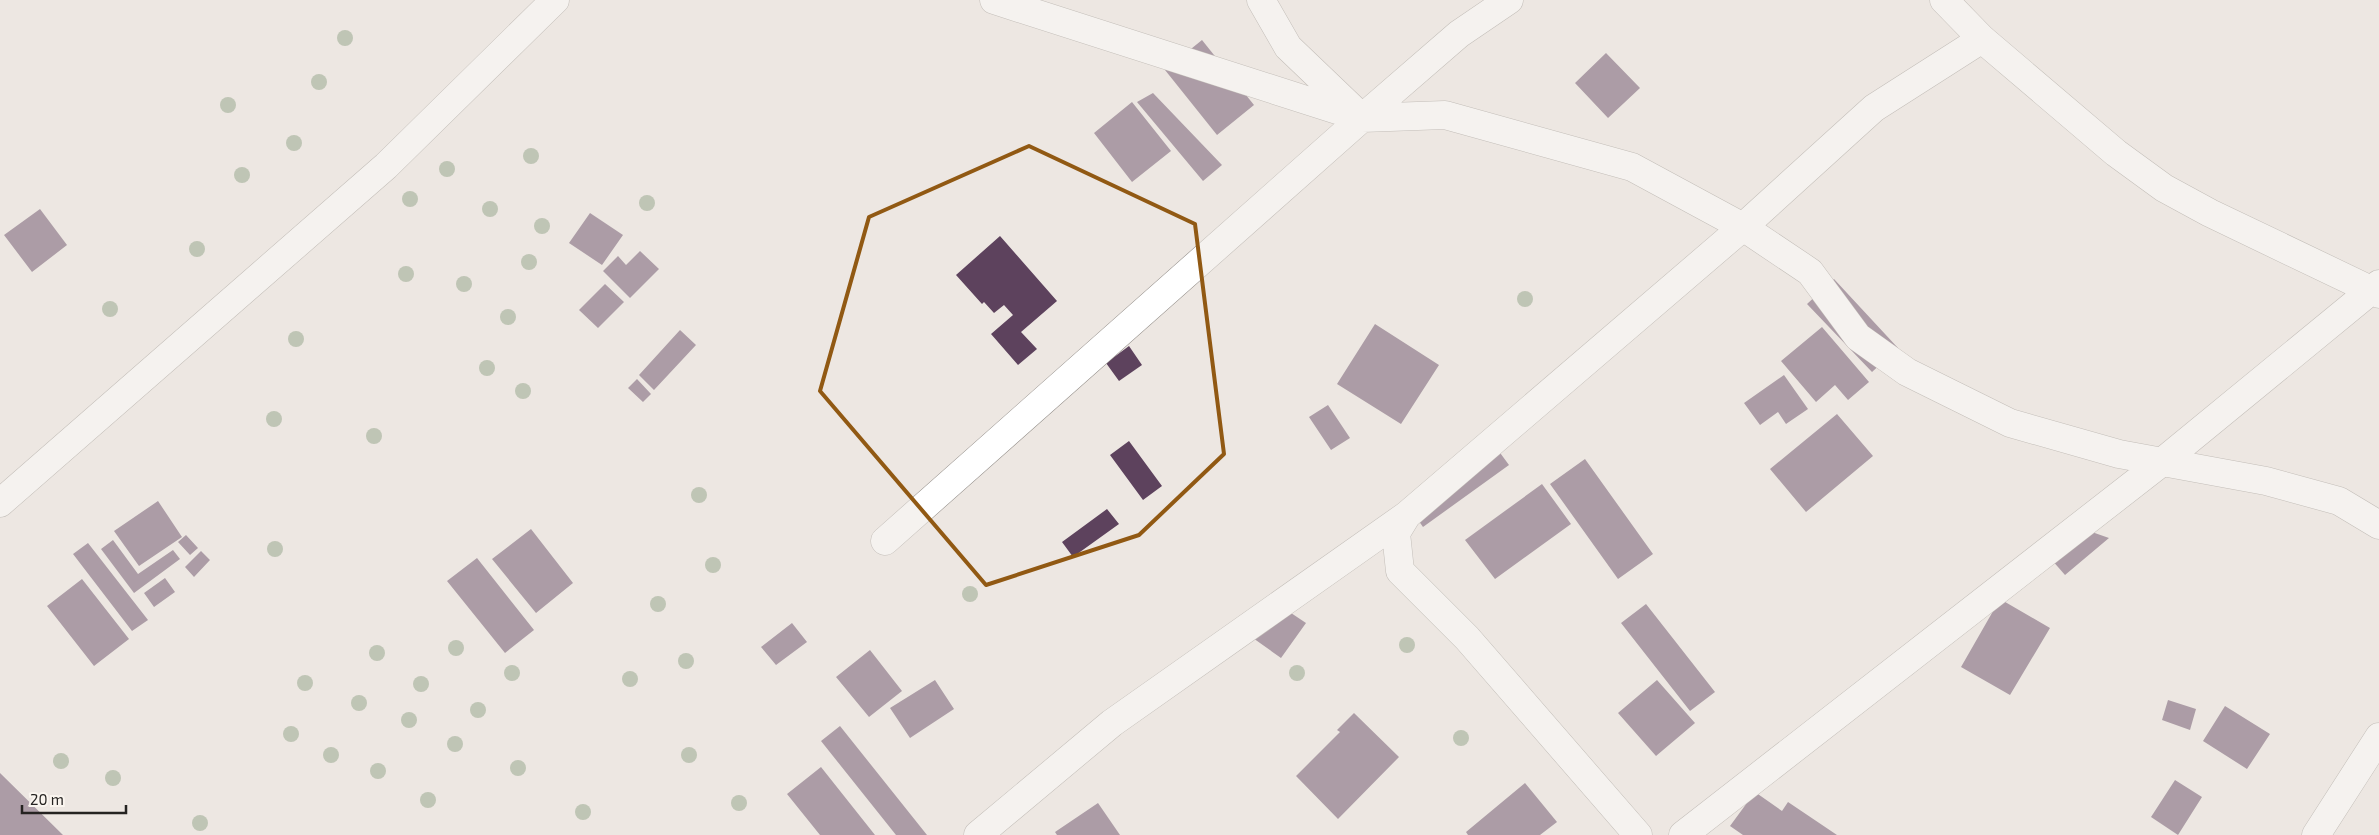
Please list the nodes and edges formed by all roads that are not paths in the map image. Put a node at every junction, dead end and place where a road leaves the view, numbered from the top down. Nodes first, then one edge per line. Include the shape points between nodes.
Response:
1 (555, 0) edge
2 (994, 0) edge
3 (1261, 0) edge
4 (1509, 0) edge
5 (1944, 0) edge
6 (1982, 38) junction
7 (1362, 118) junction
8 (1743, 227) junction
9 (2377, 289) edge
10 (2162, 462) junction
11 (0, 502) edge
12 (1407, 515) junction
13 (2379, 525) edge
14 (885, 541) dead end
15 (2379, 737) edge
16 (978, 835) edge
17 (1638, 835) edge
18 (1683, 835) edge
19 (2316, 835) edge

1 - 11 street via 386,166
2 - 7 street
3 - 7 street via 1288,48
4 - 7 street via 1459,34
5 - 6 street
6 - 8 street via 1874,108
6 - 9 street via 2116,154 2164,188 2210,213
7 - 8 street via 1445,115 1632,167
7 - 14 street
8 - 10 street via 1810,272 1858,336 1908,372 2010,423 2119,454
8 - 12 street
9 - 10 street
10 - 13 street via 2266,481 2338,501
10 - 18 street
12 - 16 street via 1112,723
12 - 17 street via 1396,533 1400,571 1466,638
15 - 19 street

